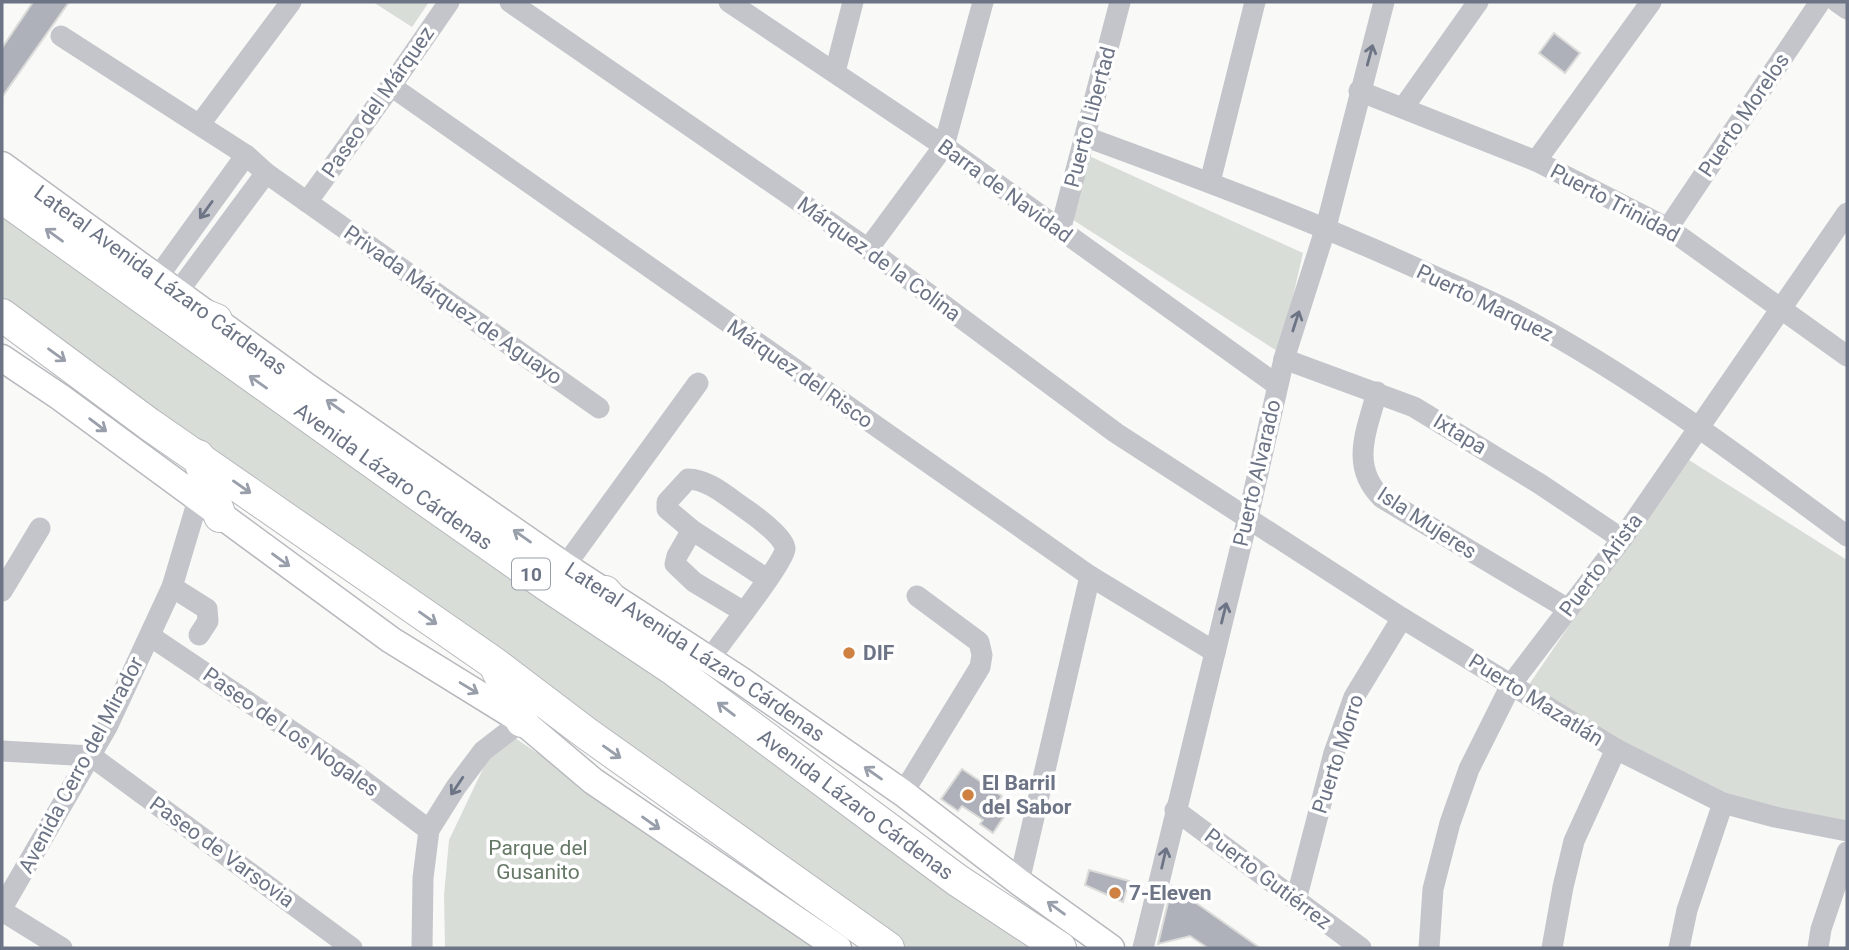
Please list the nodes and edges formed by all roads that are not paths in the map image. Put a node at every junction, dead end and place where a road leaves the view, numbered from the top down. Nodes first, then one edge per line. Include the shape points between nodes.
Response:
1 (291, 2) edge
2 (449, 2) edge
3 (510, 2) edge
4 (729, 2) edge
5 (853, 2) edge
6 (983, 2) edge
7 (1120, 2) edge
8 (1255, 2) edge
9 (1384, 2) edge
10 (1478, 2) edge
11 (1651, 2) edge
12 (1820, 2) edge
13 (1837, 2) edge
14 (1847, 9) edge
15 (61, 36) dead end
16 (835, 72) junction
17 (391, 86) junction
18 (1359, 91) junction
19 (1403, 108) junction
20 (200, 124) junction
21 (1086, 137) junction
22 (944, 146) junction
23 (246, 155) junction
24 (1536, 161) junction
25 (2, 165) edge
26 (266, 173) junction
27 (1210, 182) junction
28 (2, 197) edge
29 (307, 202) junction
30 (1847, 214) edge
31 (1326, 228) junction
32 (1668, 228) junction
33 (1060, 231) junction
34 (868, 249) junction
35 (98, 268) junction
36 (167, 285) junction
37 (1781, 310) junction
38 (2, 315) edge
39 (216, 320) junction
40 (1847, 356) edge
41 (1283, 359) junction
42 (3, 360) edge
43 (698, 383) dead end
44 (1277, 385) junction
45 (1377, 392) junction
46 (599, 408) dead end
47 (1700, 427) junction
48 (198, 456) junction
49 (209, 508) junction
50 (1248, 517) junction
51 (40, 528) dead end
52 (692, 530) junction
53 (1847, 536) edge
54 (1622, 539) junction
55 (565, 566) junction
56 (1090, 576) junction
57 (767, 579) junction
58 (172, 587) junction
59 (2, 591) edge
60 (605, 592) junction
61 (917, 596) dead end
62 (1568, 609) junction
63 (744, 612) junction
64 (1402, 618) junction
65 (199, 635) dead end
66 (150, 636) junction
67 (1215, 652) junction
68 (709, 660) junction
69 (495, 664) junction
70 (673, 669) junction
71 (1512, 683) junction
72 (522, 721) junction
73 (1616, 749) junction
74 (2, 751) edge
75 (91, 756) junction
76 (903, 793) junction
77 (1723, 803) junction
78 (1175, 810) junction
79 (429, 830) junction
80 (1847, 831) edge
81 (1847, 852) edge
82 (1019, 882) junction
83 (1296, 900) junction
84 (2, 910) edge
85 (62, 948) edge
86 (352, 948) edge
87 (422, 948) edge
88 (838, 948) edge
89 (888, 948) edge
90 (1060, 948) edge
91 (1111, 948) edge
92 (1143, 948) edge
93 (1361, 948) edge
94 (1429, 948) edge
95 (1552, 948) edge
96 (1679, 948) edge
97 (1818, 948) edge

1 - 20 street
2 - 17 street, Paseo del Márquez
3 - 34 street, Márquez de la Colina
4 - 16 street, Barra de Navidad
5 - 16 street
6 - 22 street
7 - 21 street, Puerto Libertad
8 - 27 street
18 -> 9 street, Puerto Alvarado
10 - 19 street
11 - 24 street
12 - 32 street, Puerto Morelos
13 - 14 street
15 - 20 street
16 - 22 street, Barra de Navidad
17 - 29 street, Paseo del Márquez
17 - 56 street, Márquez del Risco
18 - 19 street, Puerto Trinidad
18 - 31 street, Puerto Alvarado
19 - 24 street, Puerto Trinidad
20 - 23 street, Privada Márquez de Aguayo
21 - 27 street, Puerto Marquez
21 - 33 street, Puerto Libertad
22 - 33 street, Barra de Navidad
22 - 34 street
23 - 26 street, Privada Márquez de Aguayo
23 -> 36 street
24 - 32 street, Puerto Trinidad
25 - 36 main road, Lateral Avenida Lázaro Cárdenas
26 - 29 street, Privada Márquez de Aguayo
26 - 36 street
27 - 31 street, Puerto Marquez
35 -> 28 highway, Avenida Lázaro Cárdenas / 10
29 - 46 street, Privada Márquez de Aguayo
30 - 37 street, Puerto Arista
41 -> 31 street, Puerto Alvarado
31 - 47 street, Puerto Marquez via 1507,310
32 - 37 street, Puerto Trinidad
33 - 44 street, Barra de Navidad
34 - 50 street, Márquez de la Colina via 1116,433
35 - 39 highway via 121,283
70 -> 35 highway, Avenida Lázaro Cárdenas / 10
36 - 39 main road, Lateral Avenida Lázaro Cárdenas
37 - 40 street, Puerto Trinidad
37 - 47 street, Puerto Arista
38 -> 48 highway
55 -> 39 main road, Lateral Avenida Lázaro Cárdenas
41 - 44 street, Puerto Alvarado
41 - 45 street, Ixtapa
42 -> 49 main road
43 - 55 street
44 - 50 street, Puerto Alvarado
45 - 54 street, Ixtapa via 1457,432
45 - 62 street, Isla Mujeres via 1363,452 1371,487 1382,498
47 - 53 street, Puerto Marquez
47 - 54 street, Puerto Arista
48 - 49 highway
48 -> 69 highway
49 - 58 street, Avenida Cerro del Mirador
49 -> 72 main road via 391,640
50 - 64 street, Puerto Mazatlán
67 -> 50 street, Puerto Alvarado
51 - 59 street
52 - 57 street
52 - 57 street via 667,509 667,502 688,479 698,479 759,518 784,543 785,550
52 - 63 street via 675,564 694,582
54 - 62 street, Puerto Arista
55 - 60 main road, Lateral Avenida Lázaro Cárdenas
56 - 67 street, Márquez del Risco
56 - 82 street
57 - 63 street
58 - 65 street via 206,609 208,621
58 - 66 street, Avenida Cerro del Mirador
60 - 68 main road, Lateral Avenida Lázaro Cárdenas
60 - 70 highway
61 - 76 street via 979,642 982,655 980,667
62 - 71 street, Puerto Arista
63 - 68 street
64 - 71 street, Puerto Mazatlán
64 - 83 street, Puerto Morro via 1354,696 1334,753
66 - 75 street, Avenida Cerro del Mirador
66 - 79 street, Paseo de Los Nogales via 348,769
67 - 78 street, Puerto Alvarado
76 -> 68 main road, Lateral Avenida Lázaro Cárdenas
69 - 72 highway
69 -> 89 highway
90 -> 70 highway, Avenida Lázaro Cárdenas / 10 via 957,880
71 - 73 street, Puerto Mazatlán
71 - 94 street, Puerto Arista via 1469,769 1450,823 1433,889
72 -> 79 street via 483,751
72 -> 88 main road via 593,781
73 - 77 street, Puerto Mazatlán
73 - 95 street via 1574,841
74 - 75 street
75 - 84 street, Avenida Cerro del Mirador
75 - 86 street, Paseo de Varsovia
76 - 82 main road, Lateral Avenida Lázaro Cárdenas
77 - 80 street, Puerto Mazatlán
77 - 96 street
78 - 83 street, Puerto Gutiérrez
92 -> 78 street, Puerto Alvarado
79 - 87 street
81 - 97 street
91 -> 82 main road, Lateral Avenida Lázaro Cárdenas
83 - 93 street, Puerto Gutiérrez
84 - 85 street

